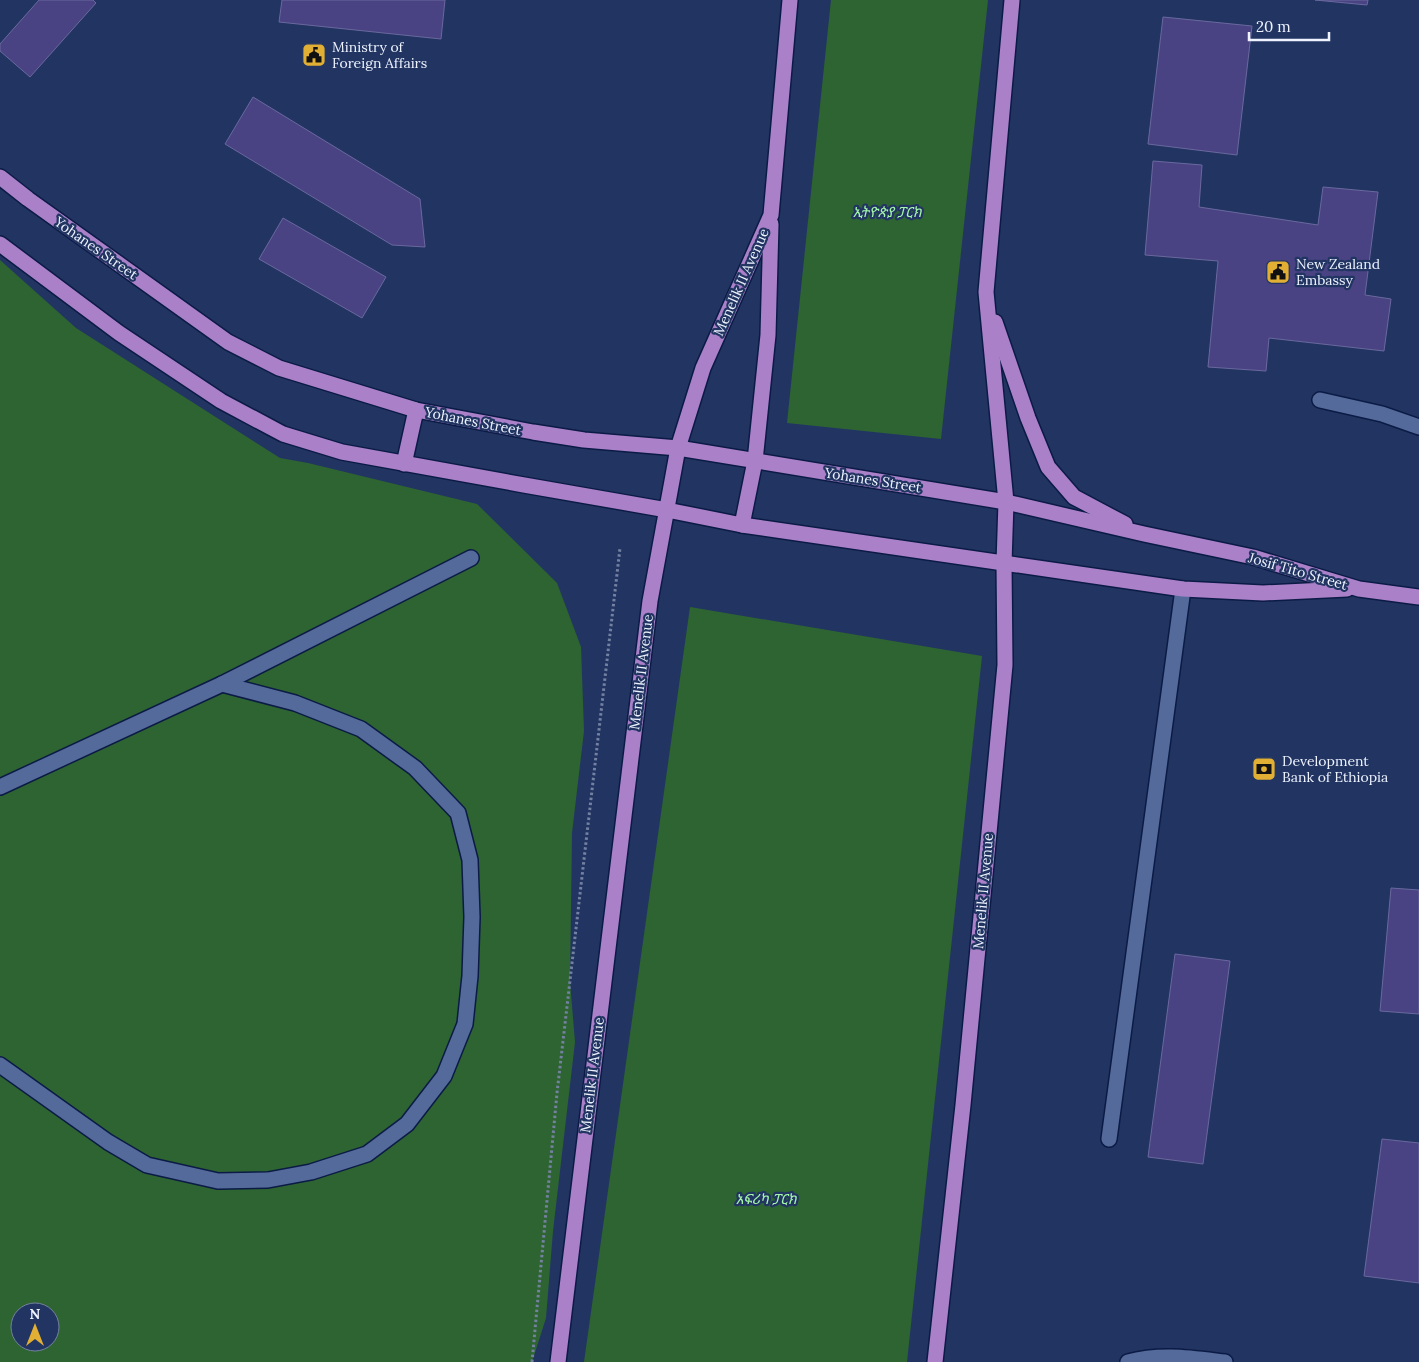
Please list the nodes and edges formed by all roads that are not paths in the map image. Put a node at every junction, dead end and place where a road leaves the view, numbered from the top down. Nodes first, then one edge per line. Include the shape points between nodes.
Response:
1 (790, 0) edge
2 (1012, 0) edge
3 (0, 177) edge
4 (771, 215) junction
5 (0, 244) edge
6 (986, 292) junction
7 (1320, 400) dead end
8 (416, 410) junction
9 (1419, 427) edge
10 (678, 448) junction
11 (755, 461) junction
12 (404, 464) junction
13 (1006, 502) junction
14 (667, 510) junction
15 (742, 525) junction
16 (1144, 534) junction
17 (472, 558) dead end
18 (1004, 563) junction
19 (1183, 589) junction
20 (1358, 589) junction
21 (1419, 597) edge
22 (222, 684) junction
23 (0, 787) edge
24 (0, 1065) edge
25 (1109, 1139) dead end
26 (558, 1362) edge
27 (935, 1362) edge
28 (1128, 1362) edge
29 (1225, 1362) edge

1 - 4 main road, Menelik II Avenue
2 - 6 main road, Menelik II Avenue
3 - 8 main road, Yohanes Street via 228,342 279,368
4 - 10 main road, Menelik II Avenue via 703,368
4 - 11 main road via 768,335
5 - 12 main road via 119,333 221,402 282,434 342,452
6 - 13 main road, Menelik II Avenue
6 - 16 main road via 1048,467 1074,497
7 - 9 lane via 1382,414
8 - 10 main road, Yohanes Street via 584,440
8 - 12 main road
10 - 11 main road, Yohanes Street
10 - 14 main road, Menelik II Avenue
11 - 13 main road, Yohanes Street
11 - 15 main road
12 - 14 main road
13 - 16 main road, Josif Tito Street
13 - 18 main road, Menelik II Avenue
14 - 15 main road
14 - 26 main road, Menelik II Avenue via 650,601
15 - 18 main road
16 - 20 main road, Josif Tito Street via 1253,557
17 - 22 lane
18 - 19 main road, Josif Tito Street
18 - 27 main road, Menelik II Avenue via 1005,665
19 - 20 main road, Josif Tito Street via 1263,593
19 - 25 lane
20 - 21 main road
22 - 23 lane
22 - 24 lane via 295,703 361,729 415,768 458,813 470,860 470,976 465,1024 444,1076 407,1124 367,1154 311,1172 268,1180 218,1181 147,1165 108,1142
28 - 29 lane via 1174,1356

